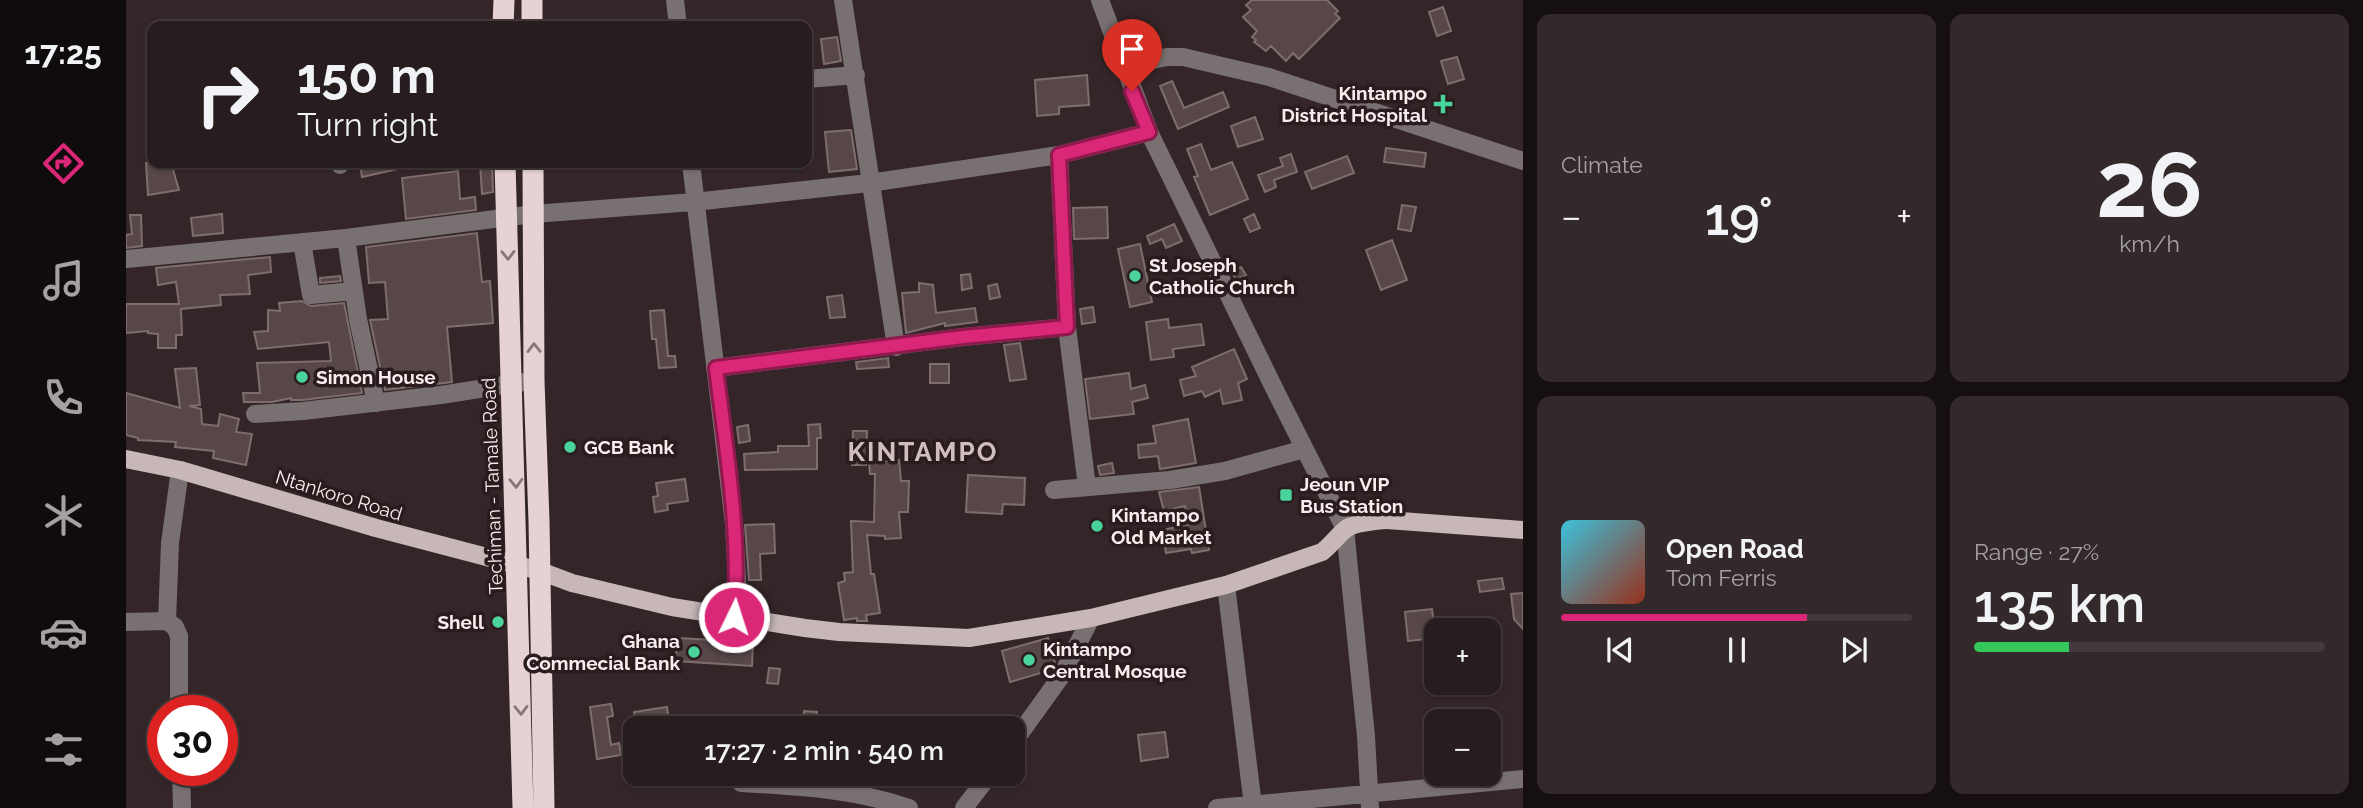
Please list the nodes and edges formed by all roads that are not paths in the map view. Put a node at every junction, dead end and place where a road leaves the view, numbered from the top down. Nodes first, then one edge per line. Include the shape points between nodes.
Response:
1 (503, 0) edge
2 (532, 0) edge
3 (675, 0) edge
4 (843, 0) edge
5 (1100, 0) edge
6 (503, 21) edge
7 (532, 21) edge
8 (677, 21) edge
9 (1124, 71) junction
10 (856, 75) junction
11 (812, 79) edge
12 (1149, 132) junction
13 (1059, 155) junction
14 (1523, 161) edge
15 (505, 168) edge
16 (533, 168) edge
17 (691, 168) edge
18 (869, 183) junction
19 (694, 202) junction
20 (533, 214) junction
21 (507, 217) junction
22 (346, 238) junction
23 (302, 242) junction
24 (126, 259) edge
25 (354, 291) junction
26 (534, 304) junction
27 (509, 307) junction
28 (1067, 327) junction
29 (896, 346) junction
30 (716, 368) junction
31 (534, 381) junction
32 (510, 384) junction
33 (376, 403) junction
34 (256, 414) dead end
35 (1304, 449) junction
36 (126, 459) edge
37 (180, 470) junction
38 (1087, 487) junction
39 (1054, 490) dead end
40 (1345, 529) junction
41 (1523, 530) edge
42 (518, 567) junction
43 (540, 571) junction
44 (1226, 585) junction
45 (734, 617) junction
46 (1091, 618) junction
47 (167, 621) junction
48 (126, 622) edge
49 (179, 695) edge
50 (1025, 726) edge
51 (1523, 779) edge
52 (181, 786) edge
53 (796, 786) edge
54 (981, 786) edge
55 (1370, 800) edge
56 (1253, 806) junction
57 (182, 808) edge
58 (523, 808) edge
59 (544, 808) edge
60 (909, 808) edge
61 (964, 808) edge
62 (1217, 808) edge

1 - 6 highway
2 - 7 highway
3 - 8 street
4 - 10 street
5 - 9 street
9 - 12 street
9 - 14 street via 1167,57 1183,57 1269,77
10 - 11 street
10 - 18 street
12 - 13 street
12 - 35 street
13 - 18 street
13 - 28 street
15 - 21 highway, Techiman - Tamale Road
16 - 20 highway
17 - 19 street
18 - 19 street
18 - 29 street
19 - 20 street
19 - 30 street
20 - 21 street
20 - 26 highway
21 - 22 street
21 -> 27 highway, Techiman - Tamale Road
22 - 23 street
22 - 25 street
23 - 24 street
23 - 25 street via 311,295
25 - 33 street
26 - 27 highway
31 -> 26 highway
27 - 32 highway, Techiman - Tamale Road
28 - 29 street
28 - 38 street
29 - 30 street
30 - 45 street via 734,524
31 - 32 street
31 - 43 highway
32 - 33 street
32 -> 42 highway, Techiman - Tamale Road
33 - 34 street
35 - 38 street via 1225,471
35 - 40 street
36 - 37 main road, Ntankoro Road
37 - 42 main road, Ntankoro Road
37 - 47 street via 170,543
38 - 39 street
40 - 41 main road via 1387,520
40 - 44 main road, Ntankoro Road via 1322,552
40 - 55 street
42 - 43 main road, Ntankoro Road
42 -> 58 highway, Techiman - Tamale Road
43 - 45 main road, Ntankoro Road via 672,607
43 - 59 highway
44 - 46 main road, Ntankoro Road
44 - 56 street
45 - 46 main road, Ntankoro Road via 839,632 969,638
46 - 50 street via 1062,675
47 - 48 street
47 - 49 street via 179,636
51 - 55 street
52 - 57 street
53 - 60 street via 862,795
54 - 61 street
55 - 56 street
56 - 62 street

